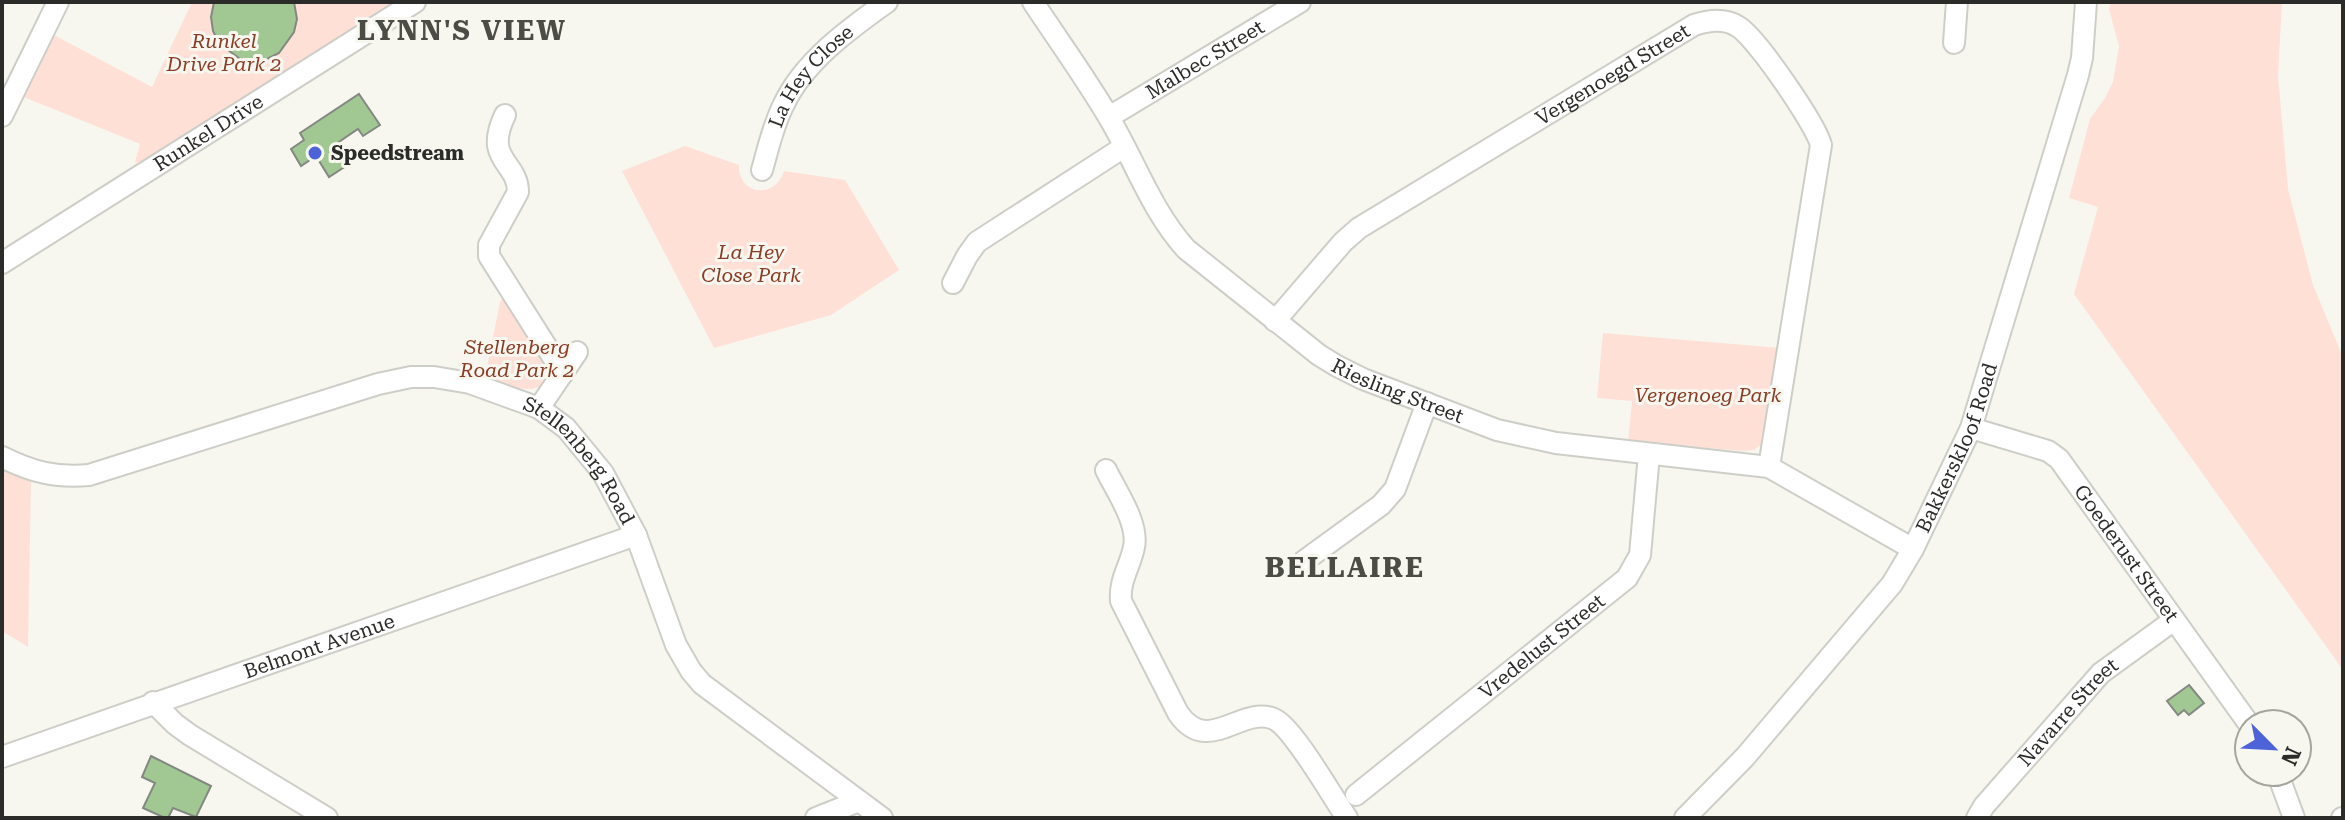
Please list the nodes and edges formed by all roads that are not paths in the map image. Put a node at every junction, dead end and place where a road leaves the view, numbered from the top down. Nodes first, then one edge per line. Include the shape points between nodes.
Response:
1 (58, 2) edge
2 (415, 2) edge
3 (887, 2) edge
4 (1033, 2) edge
5 (1300, 2) edge
6 (1957, 2) edge
7 (2086, 2) edge
8 (1954, 43) dead end
9 (505, 115) dead end
10 (2, 116) edge
11 (1109, 117) junction
12 (1124, 147) junction
13 (762, 170) dead end
14 (2, 263) edge
15 (953, 283) dead end
16 (1275, 321) junction
17 (577, 352) dead end
18 (563, 373) junction
19 (1427, 403) junction
20 (539, 408) junction
21 (1971, 428) junction
22 (1649, 454) junction
23 (2, 457) edge
24 (1769, 467) junction
25 (1106, 470) dead end
26 (636, 535) junction
27 (1913, 549) junction
28 (1304, 561) dead end
29 (2174, 620) junction
30 (153, 702) junction
31 (2237, 708) edge
32 (2, 757) edge
33 (2283, 788) edge
34 (1356, 795) dead end
35 (859, 801) junction
36 (327, 818) edge
37 (816, 818) edge
38 (882, 818) edge
39 (1347, 818) edge
40 (1685, 818) edge
41 (1977, 818) edge
42 (2294, 818) edge

1 - 10 street
2 - 14 street, Runkel Drive
3 - 13 street, La Hey Close via 841,37 792,89
4 - 11 street, Riesling Street
5 - 11 street, Malbec Street
6 - 8 street
7 - 21 street, Bakkerskloof Road via 2078,75
9 - 18 street via 497,140 518,192 489,245 489,256
11 - 12 street, Riesling Street
12 - 15 street via 977,242
12 - 16 street, Riesling Street via 1186,249
16 - 19 street, Riesling Street via 1337,366
16 - 24 street, Vergenoegd Street via 1359,228 1694,25 1730,23 1751,37 1821,145
17 - 18 street
18 - 20 street
19 - 22 street, Riesling Street via 1525,437
19 - 28 street via 1395,489
20 - 23 street, Stellenberg Road via 470,383 411,377 89,475 45,474
20 - 26 street, Stellenberg Road via 566,428 603,473
21 - 27 street, Bakkerskloof Road
21 - 29 street, Goederust Street via 2059,459
22 - 24 street, Riesling Street
22 - 34 street, Vredelust Street via 1640,555 1627,578
24 - 27 street, Riesling Street
25 - 39 street via 1135,536 1121,601 1178,713 1186,724 1203,731 1262,716 1281,723
26 - 30 street, Belmont Avenue
26 - 35 street, Stellenberg Road via 676,645 697,678
27 - 40 street, Bakkerskloof Road via 1892,584 1745,757
29 - 31 street, Goederust Street
29 - 41 street, Navarre Street via 2101,673
30 - 32 street, Belmont Avenue
30 - 36 street via 190,735
33 - 42 street
35 - 37 street
35 - 38 street, Stellenberg Road

